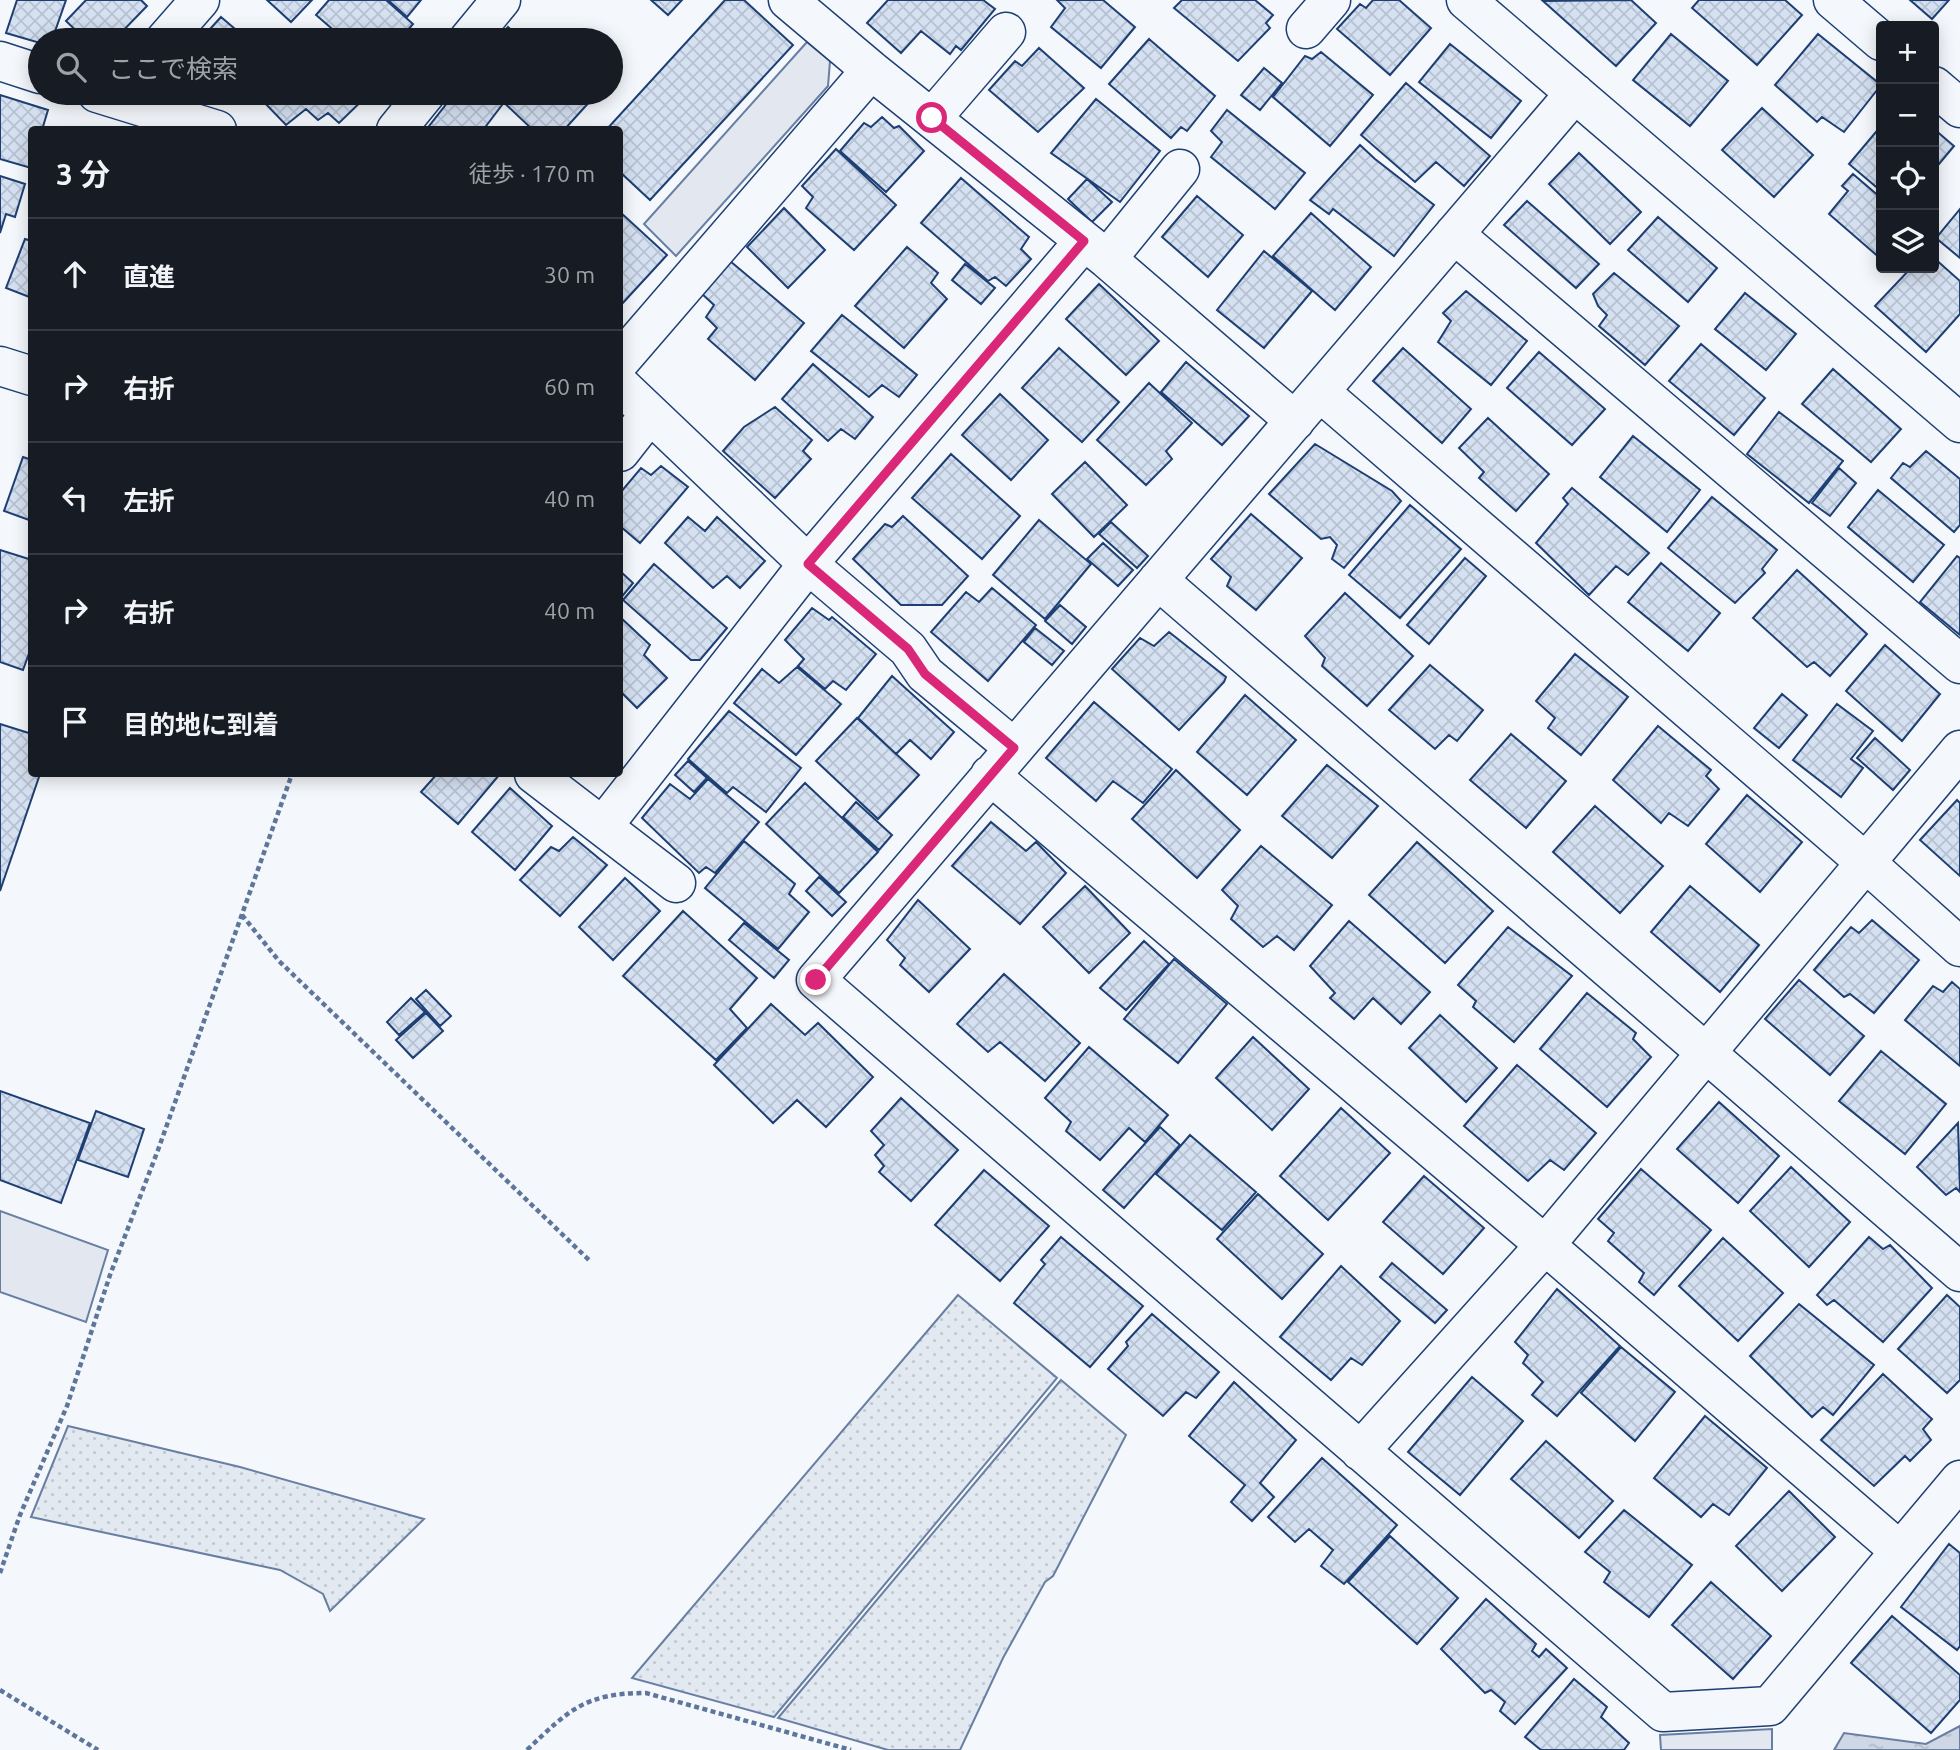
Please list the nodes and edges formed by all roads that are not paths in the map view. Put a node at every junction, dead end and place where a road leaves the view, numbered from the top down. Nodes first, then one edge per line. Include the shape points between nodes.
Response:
1 (200, 0) edge
2 (501, 0) edge
3 (788, 0) edge
4 (1331, 0) edge
5 (1466, 0) edge
6 (1833, 0) edge
7 (176, 28) edge
8 (478, 28) edge
9 (1306, 29) dead end
10 (1006, 32) dead end
11 (1876, 37) edge
12 (0, 61) edge
13 (28, 70) edge
14 (871, 70) junction
15 (1939, 90) edge
16 (1576, 93) junction
17 (143, 105) edge
18 (416, 105) edge
19 (1960, 108) edge
20 (932, 118) junction
21 (204, 126) edge
22 (399, 126) edge
23 (1180, 169) dead end
24 (1454, 234) junction
25 (1096, 250) junction
26 (623, 357) edge
27 (0, 366) edge
28 (28, 375) edge
29 (623, 388) edge
30 (1320, 392) junction
31 (649, 415) junction
32 (1958, 418) edge
33 (1295, 421) junction
34 (623, 448) edge
35 (808, 564) junction
36 (1158, 580) junction
37 (1960, 664) edge
38 (1960, 750) edge
39 (1002, 762) junction
40 (538, 777) edge
41 (603, 826) junction
42 (1865, 862) junction
43 (676, 883) dead end
44 (1960, 947) edge
45 (1706, 1054) junction
46 (1545, 1245) junction
47 (1960, 1272) edge
48 (1360, 1451) junction
49 (1960, 1480) edge
50 (1900, 1551) junction

1 - 7 street
2 - 8 street
3 - 14 street
4 - 9 street
5 - 16 street
6 - 11 street
10 - 20 street
12 - 13 street
14 - 20 street
14 - 26 street
15 - 19 street
16 - 24 street
16 - 32 street
17 - 21 street
18 - 22 street
20 - 25 street
23 - 25 street
24 - 30 street
24 - 37 street
25 - 33 street
25 - 35 street
27 - 28 street
29 - 31 street
30 - 33 street
30 - 42 street
31 - 34 street
31 - 35 street
33 - 36 street
35 - 39 street via 908,649
35 - 41 street
36 - 39 street
36 - 45 street
38 - 42 street
39 - 46 street
39 - 48 street via 816,980
40 - 41 street
41 - 43 street
42 - 44 street
42 - 45 street
45 - 46 street
45 - 47 street
46 - 48 street
46 - 50 street
48 - 50 street via 1662,1712 1770,1706
49 - 50 street

